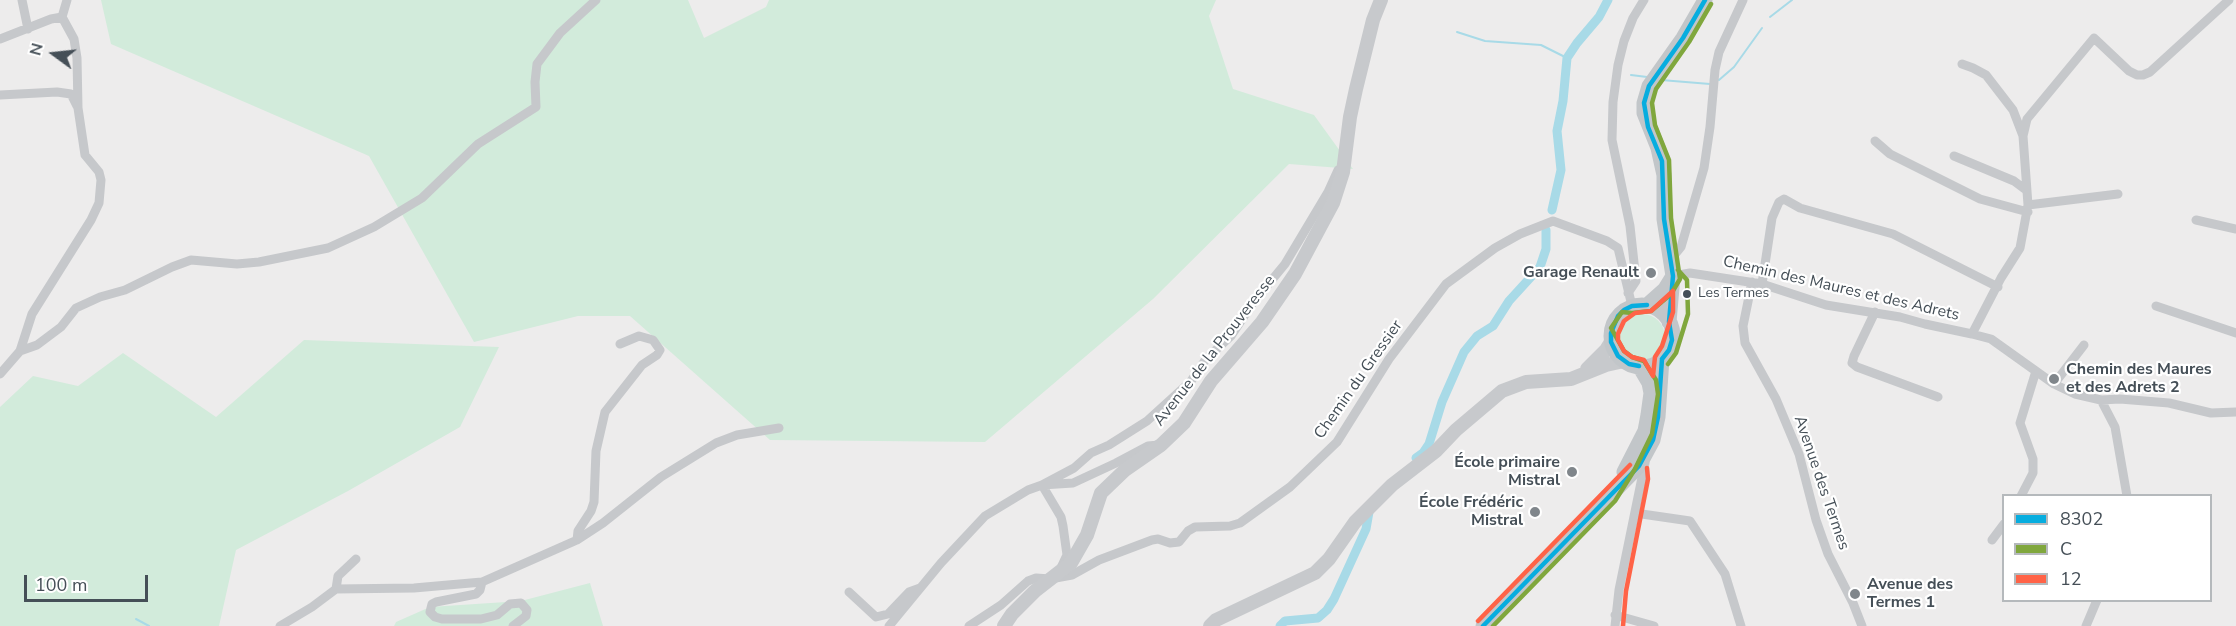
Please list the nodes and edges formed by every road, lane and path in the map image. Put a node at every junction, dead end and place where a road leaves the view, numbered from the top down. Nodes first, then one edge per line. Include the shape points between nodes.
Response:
1 (22, 0) edge
2 (67, 0) edge
3 (596, 0) edge
4 (1382, 0) edge
5 (1644, 0) edge
6 (1705, 0) edge
7 (1743, 0) edge
8 (2229, 0) edge
9 (62, 17) junction
10 (28, 29) junction
11 (0, 39) edge
12 (1962, 64) dead end
13 (0, 95) edge
14 (78, 108) junction
15 (2023, 136) junction
16 (1875, 141) dead end
17 (1347, 150) junction
18 (1954, 156) dead end
19 (2026, 190) junction
20 (2118, 195) dead end
21 (2028, 208) junction
22 (2196, 220) dead end
23 (2236, 229) edge
24 (1672, 258) junction
25 (1673, 276) junction
26 (1757, 283) junction
27 (1998, 287) junction
28 (1636, 302) junction
29 (2156, 306) dead end
30 (1875, 312) junction
31 (1669, 322) junction
32 (2236, 333) edge
33 (1972, 334) junction
34 (1611, 342) junction
35 (620, 344) dead end
36 (2084, 345) dead end
37 (20, 351) junction
38 (1662, 359) junction
39 (1632, 364) junction
40 (2036, 371) junction
41 (0, 374) edge
42 (1580, 375) junction
43 (2054, 384) junction
44 (1938, 396) dead end
45 (2101, 400) junction
46 (2236, 412) edge
47 (779, 428) dead end
48 (1649, 435) junction
49 (1161, 445) junction
50 (1640, 472) junction
51 (1042, 485) junction
52 (2022, 494) edge
53 (2127, 494) edge
54 (1609, 496) junction
55 (1635, 513) junction
56 (2002, 527) edge
57 (577, 540) junction
58 (1992, 540) dead end
59 (356, 559) dead end
60 (1054, 576) junction
61 (482, 582) junction
62 (922, 587) junction
63 (336, 589) junction
64 (849, 592) dead end
65 (2096, 602) edge
66 (1615, 615) junction
67 (280, 626) edge
68 (513, 626) edge
69 (889, 626) edge
70 (969, 626) edge
71 (1004, 626) edge
72 (1210, 626) edge
73 (1483, 626) edge
74 (1615, 626) edge
75 (1654, 626) edge
76 (1741, 626) edge
77 (1862, 626) edge
78 (2086, 626) edge

1 - 10 street
2 - 9 street
3 - 37 street via 560,33 537,64 536,107 478,144 422,198 374,227 328,248 258,262 191,260 172,267 76,308 61,327 37,345
4 - 17 main road, Avenue de la Prouveresse via 1363,55
5 - 28 street via 1624,40 1613,102 1612,140 1630,226
6 - 24 main road via 1649,87 1644,103 1648,127 1662,161 1664,219
7 - 24 street via 1714,70 1704,168 1681,247
8 - 15 street via 2143,75 2129,70 2094,38 2027,119
9 - 10 street
9 - 14 street via 74,39
10 - 11 street
12 - 15 street via 1986,75 2013,110
13 - 14 street via 71,94
14 - 37 street via 85,155 101,180 99,203 32,314
15 - 19 street
16 - 21 street via 1890,154 1980,199
17 - 49 main road, Avenue de la Prouveresse via 1333,203 1280,298 1211,381 1184,423
17 - 51 street via 1328,192 1285,264 1191,381 1147,422
18 - 19 street via 2014,181
19 - 21 street
20 - 21 street
21 - 27 street via 2020,248
22 - 23 street
24 - 25 main road
25 - 26 street, Chemin des Maures et des Adrets via 1690,273
25 - 28 main road via 1665,289
25 - 31 main road
26 - 27 street, Avenue des Termes via 1772,218 1784,199 1800,208 1893,234
26 - 30 street, Chemin des Maures et des Adrets via 1826,305
26 - 77 street, Avenue des Termes via 1743,326 1745,343 1776,399 1799,454 1828,554
27 - 33 street
28 - 31 main road via 1664,314
28 - 34 main road via 1618,316
28 - 60 street, Chemin du Gressier via 1618,248 1607,241 1553,221 1520,234 1446,284 1389,359 1337,442 1290,487 1240,523 1195,527 1179,542 1152,540 1072,575
29 - 32 street
30 - 33 street, Chemin des Maures et des Adrets
30 - 44 street via 1852,363
31 - 38 main road via 1672,340
33 - 40 street, Chemin des Maures et des Adrets via 1991,339
34 - 39 main road via 1618,356
34 - 42 main road
35 - 57 street via 639,336 653,340 660,350 642,365 605,412 596,451 594,502
36 - 43 street
37 - 41 street
38 - 39 main road
38 - 48 main road via 1658,417
39 - 42 main road via 1606,365
39 - 48 main road via 1649,382
40 - 43 street, Chemin des Maures et des Adrets
40 - 52 street via 2020,423 2033,459 2033,473
42 - 72 main road via 1526,382 1502,391 1392,485 1355,522 1315,573
43 - 45 street, Chemin des Maures et des Adrets
45 - 46 street, Chemin des Maures et des Adrets via 2143,400 2211,413
45 - 53 street via 2115,427
47 - 57 street via 716,443 661,477
48 - 50 main road
48 - 54 main road
49 - 51 street via 1148,446 1073,483
49 - 60 main road, Avenue de la Prouveresse via 1101,493 1076,557
50 - 54 main road
50 - 55 street
51 - 60 street via 1061,517 1067,555
51 - 62 street via 985,516
54 - 73 main road
55 - 66 street
55 - 76 street via 1690,521 1725,574
56 - 58 street
57 - 61 street
59 - 63 street via 338,576
60 - 70 street, Chemin du Gressier via 1028,581
60 - 71 main road, Avenue de la Prouveresse
61 - 63 street
61 - 68 street via 476,594 436,602 430,612 442,619 481,619 496,615 510,604 521,603 527,610 526,616
62 - 64 street via 909,592 888,614 876,617
62 - 69 street
63 - 67 street
65 - 78 street
66 - 74 street
66 - 75 street

